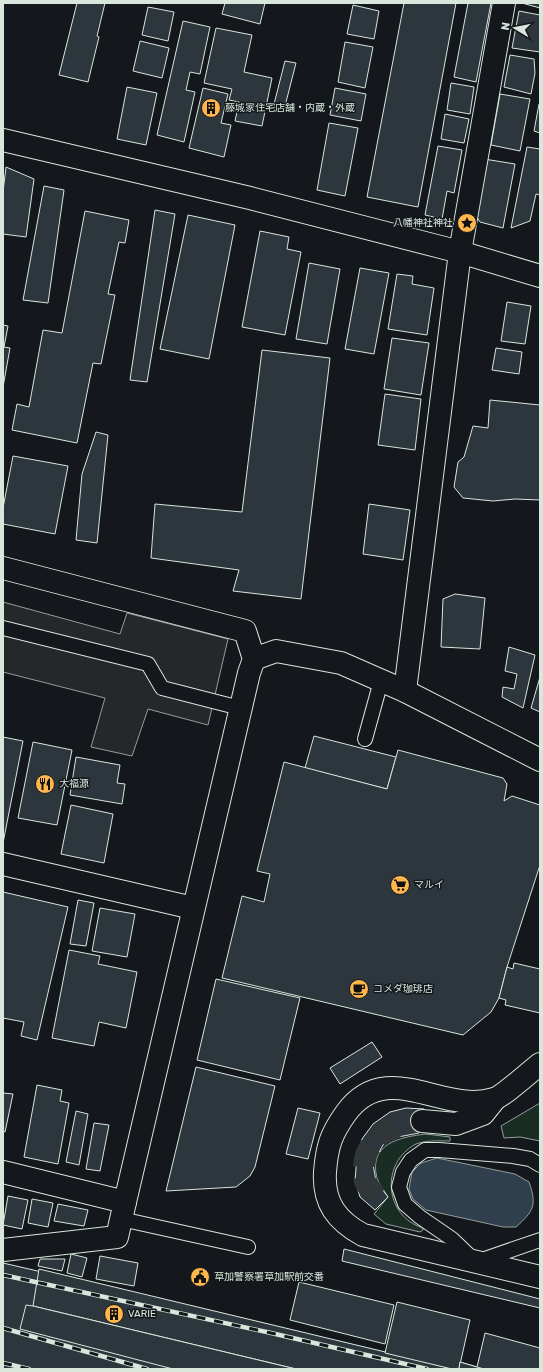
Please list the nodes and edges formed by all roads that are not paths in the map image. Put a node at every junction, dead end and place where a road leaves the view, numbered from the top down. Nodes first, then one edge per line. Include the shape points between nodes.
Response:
1 (504, 3) edge
2 (3, 140) edge
3 (460, 252) junction
4 (540, 276) edge
5 (3, 568) edge
6 (3, 628) edge
7 (254, 659) junction
8 (381, 681) junction
9 (405, 691) junction
10 (240, 708) junction
11 (365, 739) dead end
12 (540, 760) edge
13 (3, 864) edge
14 (193, 908) junction
15 (540, 1064) edge
16 (495, 1099) junction
17 (422, 1121) tunnel mouth
18 (540, 1165) edge
19 (3, 1172) edge
20 (123, 1211) junction
21 (540, 1240) edge
22 (248, 1247) dead end
23 (3, 1250) edge
24 (476, 1262) junction
25 (540, 1277) edge

1 - 3 street
2 - 3 street via 250,198
3 - 4 street
3 - 9 street
5 - 7 street via 245,631
6 - 10 lane via 148,664 162,688
7 - 8 street via 276,651 341,663
7 - 10 street
8 - 9 street
8 - 11 lane
9 - 12 street
10 - 14 street
13 - 14 street
14 - 20 street
15 - 16 street
16 - 17 street via 483,1114 456,1124
16 - 24 street via 468,1102 396,1087 370,1091 352,1105 333,1131 326,1154 324,1181 329,1201 335,1214 347,1226 363,1235
18 - 24 lane via 530,1159 513,1156 425,1150 411,1160 403,1172 399,1187 405,1204 452,1239
19 - 20 street
20 - 22 lane
20 - 23 street via 117,1237
21 - 24 lane
24 - 25 street

